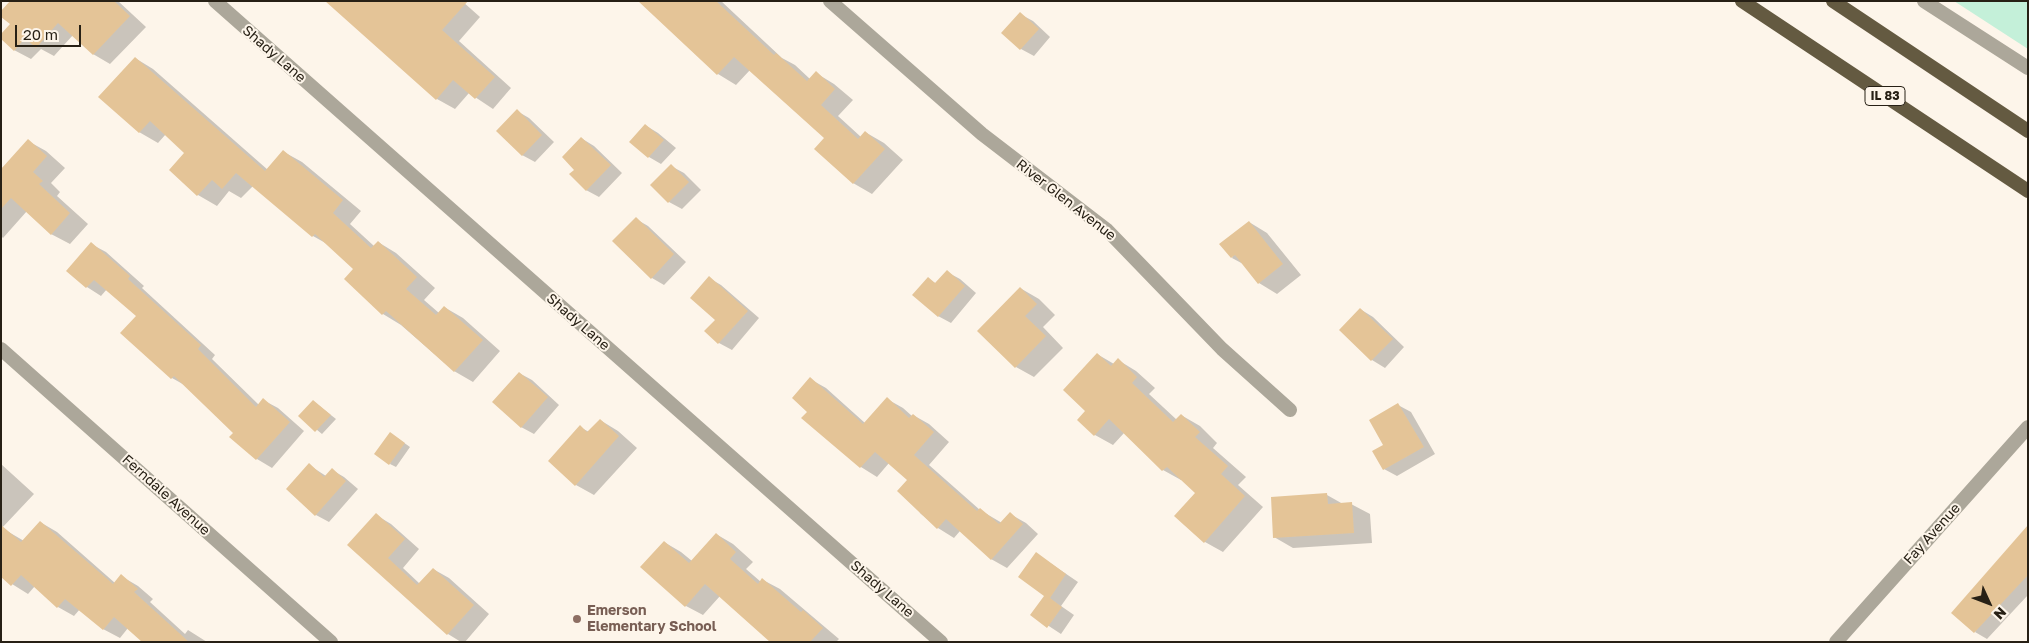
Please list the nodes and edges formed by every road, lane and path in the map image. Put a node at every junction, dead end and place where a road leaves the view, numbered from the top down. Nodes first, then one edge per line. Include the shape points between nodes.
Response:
1 (215, 1) edge
2 (830, 1) edge
3 (1742, 1) edge
4 (1833, 1) edge
5 (1924, 1) edge
6 (2028, 68) edge
7 (2028, 131) edge
8 (2028, 191) edge
9 (1, 349) edge
10 (1290, 410) dead end
11 (2028, 427) edge
12 (331, 642) edge
13 (941, 642) edge
14 (1836, 642) edge

1 - 13 street, Shady Lane
2 - 10 street, River Glen Avenue via 982,134 1107,230 1222,349
3 - 8 highway, IL 83
4 - 7 highway
5 - 6 street
9 - 12 street, Ferndale Avenue
11 - 14 street, Fay Avenue

